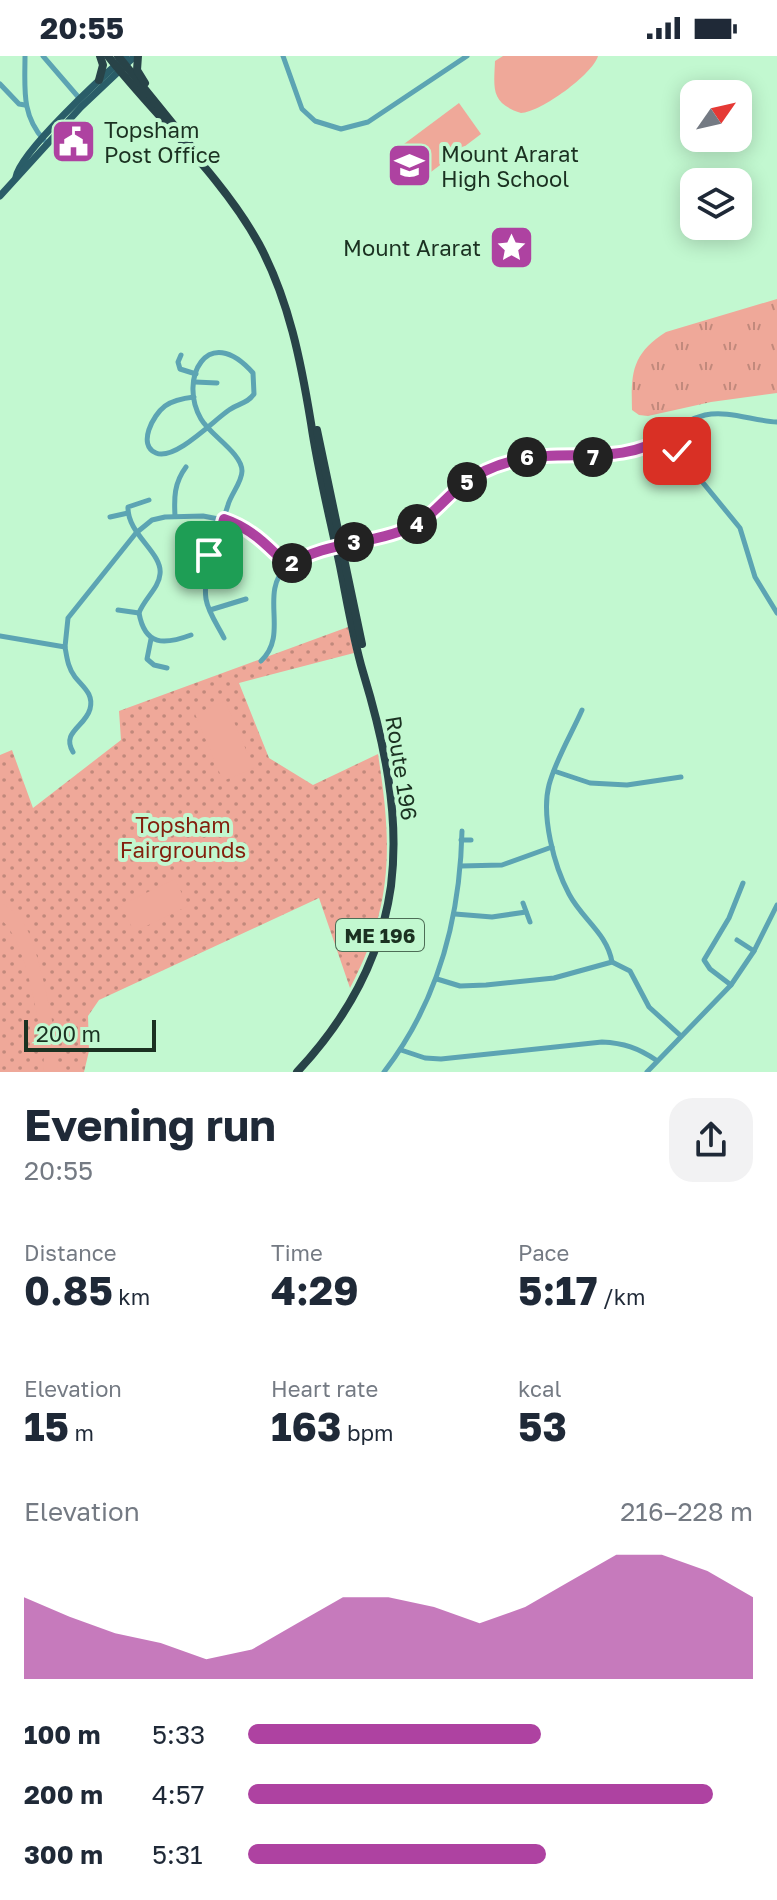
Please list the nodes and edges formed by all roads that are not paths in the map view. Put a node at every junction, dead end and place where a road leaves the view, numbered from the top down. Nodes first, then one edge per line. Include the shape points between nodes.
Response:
1 (25, 56) edge
2 (43, 56) edge
3 (100, 56) edge
4 (108, 56) edge
5 (137, 56) edge
6 (283, 56) edge
7 (467, 56) edge
8 (121, 62) edge
9 (99, 80) junction
10 (0, 84) edge
11 (80, 99) junction
12 (25, 105) junction
13 (175, 126) junction
14 (45, 141) junction
15 (207, 170) junction
16 (0, 196) edge
17 (181, 355) dead end
18 (196, 374) junction
19 (195, 382) junction
20 (217, 383) dead end
21 (194, 397) junction
22 (777, 422) edge
23 (206, 427) junction
24 (669, 435) junction
25 (186, 467) dead end
26 (149, 500) dead end
27 (128, 513) junction
28 (175, 516) junction
29 (110, 517) dead end
30 (224, 519) junction
31 (136, 533) junction
32 (339, 545) junction
33 (179, 556) dead end
34 (213, 558) junction
35 (239, 564) dead end
36 (288, 566) junction
37 (246, 599) dead end
38 (118, 610) dead end
39 (210, 610) junction
40 (139, 613) junction
41 (777, 613) edge
42 (191, 635) dead end
43 (0, 636) edge
44 (224, 638) dead end
45 (151, 639) junction
46 (65, 647) junction
47 (261, 661) dead end
48 (167, 668) dead end
49 (582, 710) dead end
50 (73, 752) dead end
51 (554, 771) junction
52 (681, 777) dead end
53 (462, 831) dead end
54 (461, 840) junction
55 (471, 840) dead end
56 (552, 847) junction
57 (461, 866) junction
58 (743, 883) dead end
59 (523, 903) dead end
60 (777, 905) edge
61 (526, 912) junction
62 (455, 914) junction
63 (530, 922) dead end
64 (737, 940) dead end
65 (754, 951) junction
66 (612, 962) junction
67 (437, 979) junction
68 (731, 985) junction
69 (681, 1036) junction
70 (401, 1050) junction
71 (656, 1060) junction
72 (297, 1072) edge
73 (384, 1072) edge
74 (647, 1072) edge

1 - 12 street
2 - 11 street
3 - 9 highway
4 - 8 highway, Route 196 / ME 196
5 - 8 main road
5 - 13 highway via 139,74
6 - 7 street via 302,109 315,121 341,129 368,122
8 - 9 main road
8 - 13 highway, Route 196 / ME 196
8 - 14 main road
8 - 15 highway, Route 196 / ME 196
9 - 11 main road
10 - 12 street
11 - 14 main road
12 - 14 street via 30,123
13 - 15 highway, Route 196 / ME 196
14 - 16 main road
15 - 32 highway, Route 196 / ME 196 via 246,222 274,275 315,419
17 - 18 street via 180,369
18 - 19 street
18 - 23 street via 204,359 220,351 253,373 254,394 247,403
19 - 20 street
19 - 21 street
21 - 23 street
21 - 23 street via 159,412 148,446 154,453 170,451
22 - 24 street via 712,414
23 - 30 street via 242,467
24 - 32 street via 626,453 532,456 508,462 463,484 411,527
24 - 41 street via 740,528 755,577
25 - 28 street via 174,494
26 - 27 street via 132,504
27 - 29 street
27 - 31 street
28 - 30 street
28 - 31 street via 152,520
30 - 34 street
30 - 36 street via 256,534
31 - 40 street via 161,573
31 - 46 street via 68,618
32 - 36 street
32 - 72 highway, Route 196 / ME 196 via 392,797 394,835 388,902 376,946 333,1031
33 - 34 street
34 - 35 street
34 - 39 street via 205,580
36 - 47 street via 273,595 273,645
37 - 39 street
38 - 40 street
39 - 44 street
40 - 45 street
42 - 45 street via 175,641
43 - 46 street
45 - 48 street via 147,659
46 - 50 street via 68,663 90,697 90,709 70,737
49 - 51 street
51 - 52 street via 590,783 627,785
51 - 56 street via 548,789
53 - 54 street
54 - 55 street
54 - 57 street
56 - 57 street via 502,865
56 - 66 street via 570,895 604,939
57 - 62 street
58 - 68 street via 704,960
59 - 61 street
60 - 65 street
61 - 62 street via 492,917
61 - 63 street
62 - 67 street
64 - 65 street
65 - 68 street
66 - 67 street via 554,978 486,985 460,986
66 - 69 street via 633,975 649,1007
67 - 70 street
68 - 69 street
69 - 71 street
70 - 71 street via 441,1059 602,1042 638,1048
70 - 73 street
71 - 74 street

